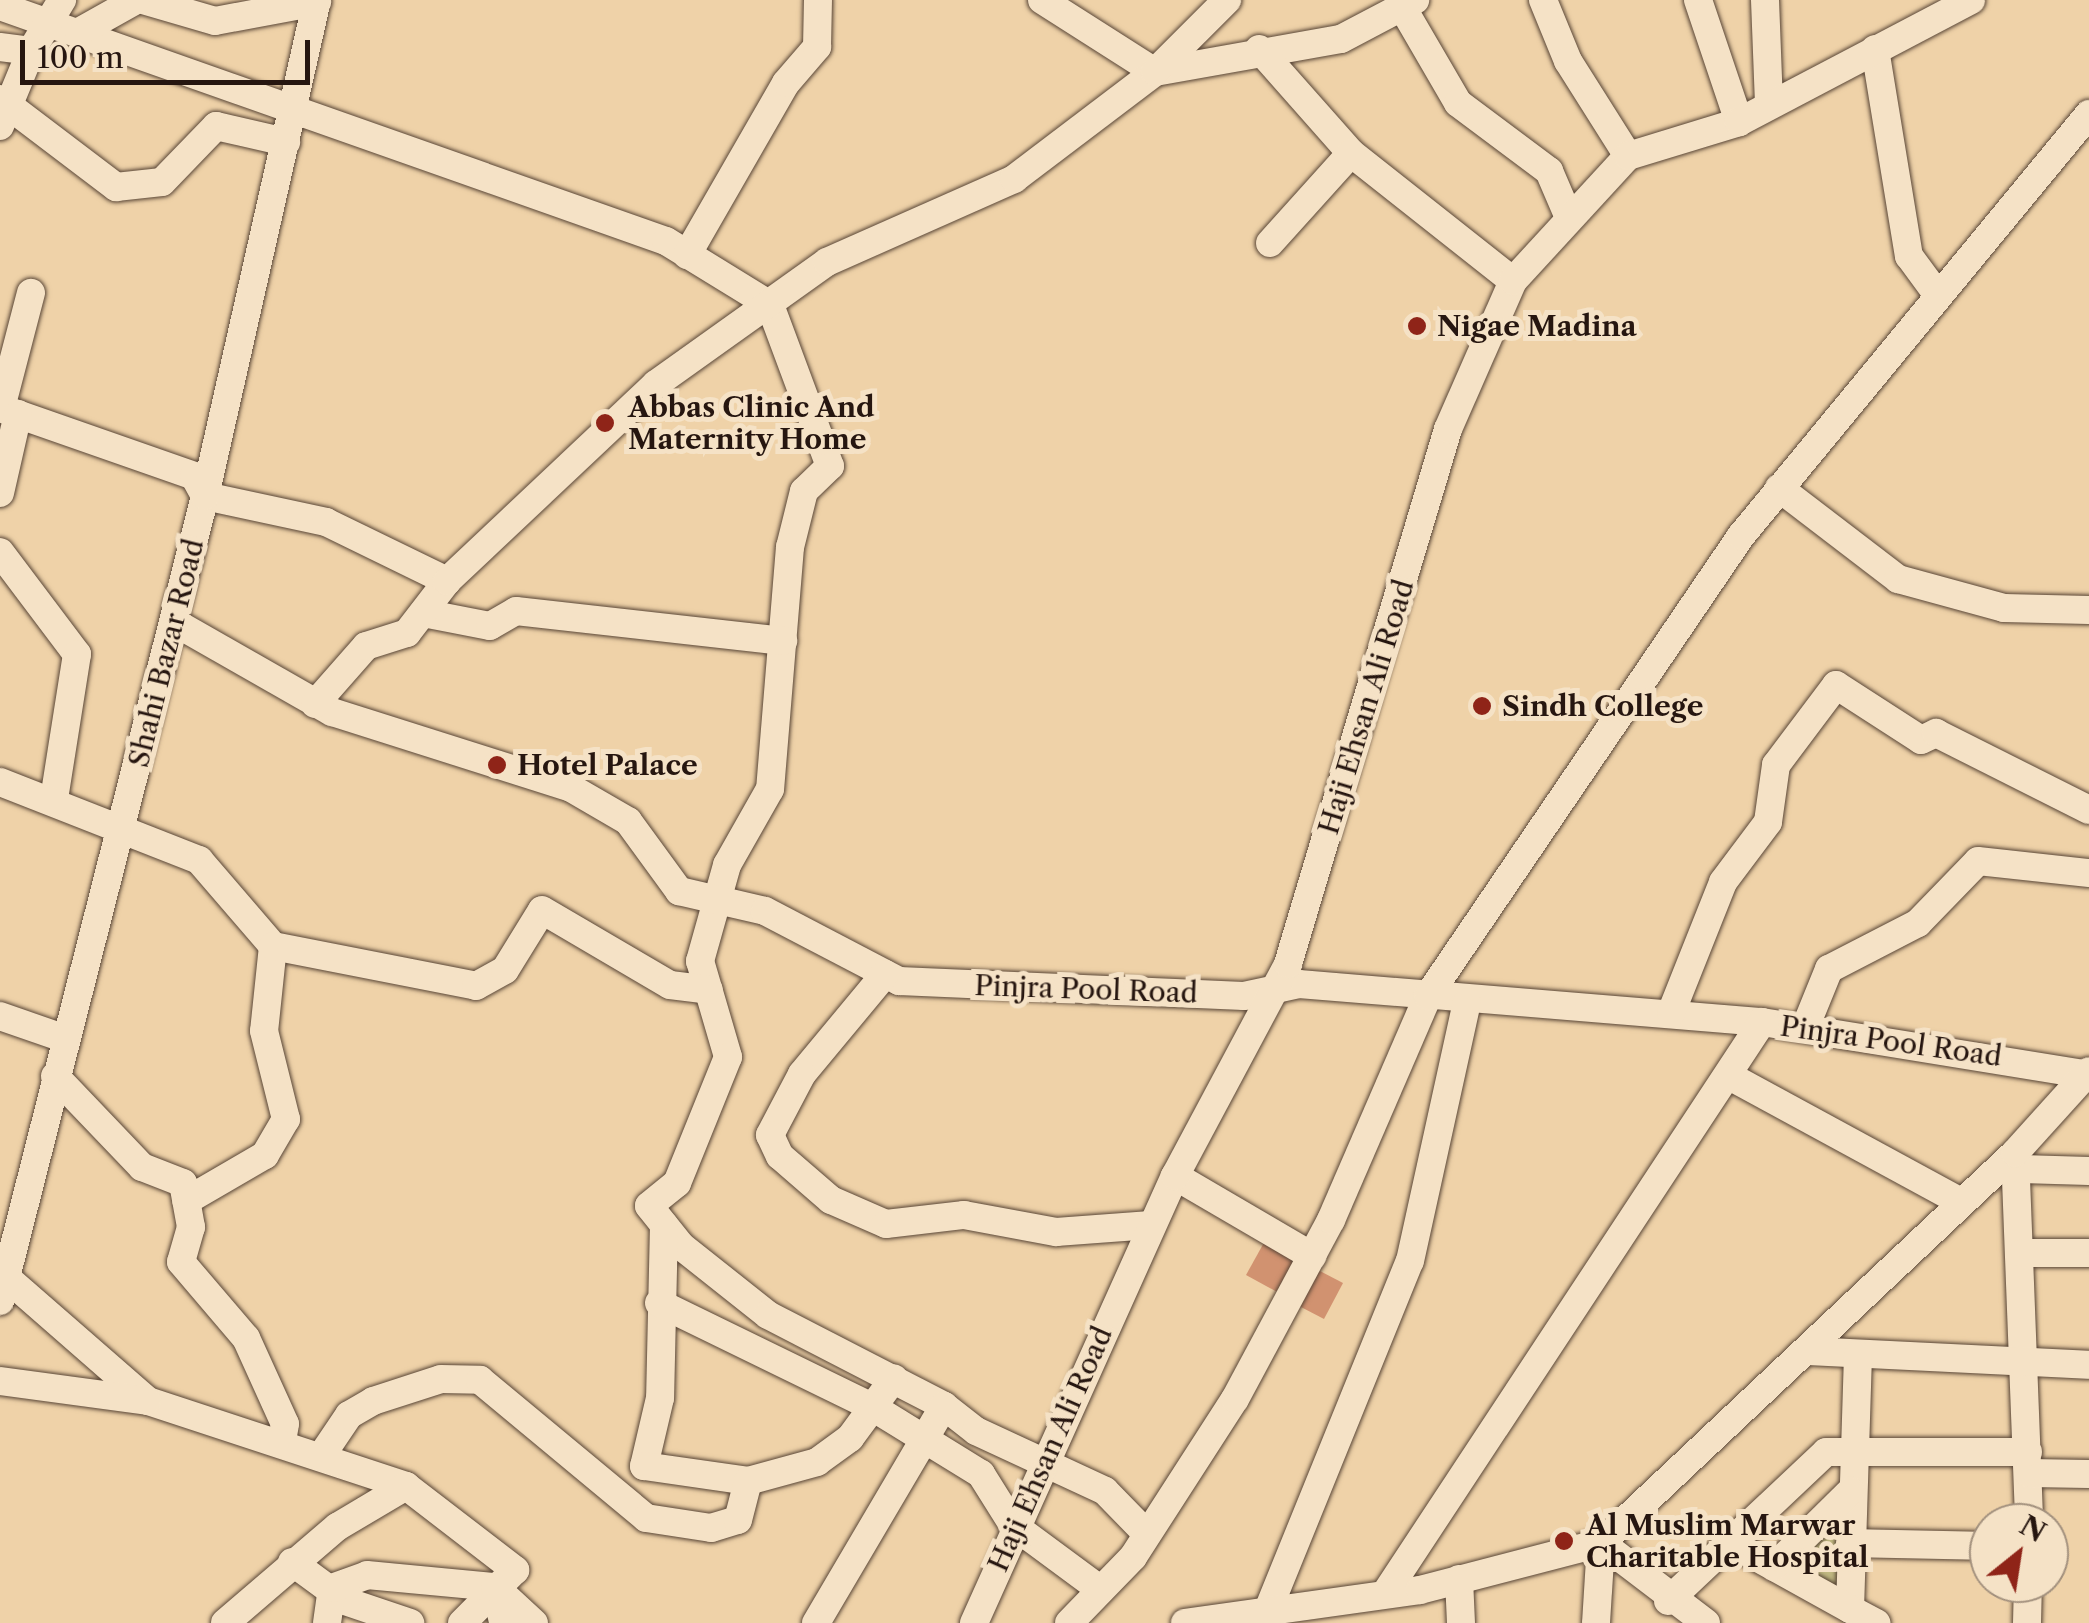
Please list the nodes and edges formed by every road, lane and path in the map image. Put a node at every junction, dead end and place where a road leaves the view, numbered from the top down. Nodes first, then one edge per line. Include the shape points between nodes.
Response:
1 (139, 0) edge
2 (818, 0) edge
3 (1042, 0) edge
4 (1228, 0) edge
5 (1543, 0) edge
6 (1698, 0) edge
7 (1764, 0) edge
8 (1971, 0) edge
9 (317, 1) edge
10 (1408, 2) edge
11 (0, 6) edge
12 (65, 19) edge
13 (0, 47) edge
14 (1259, 49) junction
15 (1876, 49) junction
16 (31, 52) junction
17 (1155, 72) junction
18 (1768, 104) junction
19 (4, 112) edge
20 (293, 112) junction
21 (2089, 114) edge
22 (1739, 122) junction
23 (286, 142) junction
24 (1351, 153) junction
25 (1628, 156) junction
26 (1568, 212) junction
27 (1270, 244) dead end
28 (686, 255) junction
29 (1512, 281) junction
30 (32, 293) dead end
31 (1936, 294) junction
32 (770, 305) junction
33 (6, 410) edge
34 (1779, 488) junction
35 (0, 493) edge
36 (205, 496) junction
37 (0, 552) edge
38 (448, 581) junction
39 (2089, 610) edge
40 (423, 613) junction
41 (174, 622) junction
42 (783, 641) junction
43 (315, 704) junction
44 (0, 782) edge
45 (54, 800) junction
46 (2089, 810) edge
47 (124, 824) junction
48 (2089, 872) edge
49 (720, 900) junction
50 (273, 946) junction
51 (885, 974) junction
52 (709, 990) junction
53 (1268, 995) junction
54 (1428, 996) junction
55 (1467, 1002) junction
56 (1670, 1014) junction
57 (0, 1016) edge
58 (1762, 1022) junction
59 (1805, 1028) junction
60 (66, 1038) junction
61 (2089, 1074) edge
62 (55, 1076) junction
63 (1731, 1076) junction
64 (2018, 1161) junction
65 (2089, 1171) edge
66 (1174, 1176) junction
67 (186, 1201) junction
68 (1961, 1202) junction
69 (664, 1225) junction
70 (1152, 1225) junction
71 (2023, 1253) junction
72 (2089, 1253) edge
73 (1312, 1256) junction
74 (2, 1282) edge
75 (659, 1302) junction
76 (1807, 1352) junction
77 (1858, 1355) junction
78 (2024, 1365) junction
79 (2089, 1365) edge
80 (894, 1378) junction
81 (0, 1381) edge
82 (148, 1401) junction
83 (944, 1406) junction
84 (874, 1408) junction
85 (926, 1438) junction
86 (282, 1441) junction
87 (1852, 1447) junction
88 (322, 1455) junction
89 (1042, 1462) junction
90 (2029, 1462) junction
91 (2089, 1474) edge
92 (748, 1480) junction
93 (406, 1486) junction
94 (1851, 1492) junction
95 (2029, 1503) edge
96 (1013, 1525) junction
97 (1148, 1534) junction
98 (1850, 1542) junction
99 (1601, 1543) junction
100 (1731, 1543) junction
101 (1969, 1545) edge
102 (292, 1562) junction
103 (1774, 1567) junction
104 (1459, 1579) junction
105 (496, 1587) junction
106 (332, 1588) junction
107 (1100, 1590) junction
108 (1385, 1594) junction
109 (1668, 1601) junction
110 (1270, 1605) junction
111 (1850, 1609) junction
112 (226, 1623) edge
113 (327, 1623) edge
114 (410, 1623) edge
115 (462, 1623) edge
116 (504, 1623) edge
117 (534, 1623) edge
118 (816, 1623) edge
119 (974, 1623) edge
120 (1069, 1623) edge
121 (1185, 1623) edge
122 (1462, 1623) edge
123 (1596, 1623) edge
124 (1706, 1623) edge
125 (1876, 1623) edge

1 - 9 street via 215,21
1 - 12 street
2 - 28 street via 818,47 786,83
3 - 17 street
4 - 17 street
5 - 25 street via 1568,62
6 - 22 street
7 - 18 street
8 - 15 street, Haji Ehsan Ali Road
9 - 20 street, Shahi Bazar Road
10 - 14 street via 1341,39
10 - 26 street via 1458,103 1549,171
11 - 12 street
12 - 16 street
12 - 20 street
13 - 16 street
14 - 17 street via 1196,71
14 - 24 street
15 - 18 street, Haji Ehsan Ali Road
15 - 31 street via 1909,256
16 - 19 street
17 - 32 street via 1014,178 827,262
18 - 22 street, Haji Ehsan Ali Road
19 - 23 street via 116,187 162,182 216,126
20 - 23 street, Shahi Bazar Road
20 - 28 street via 405,145
21 - 31 street
22 - 25 street, Haji Ehsan Ali Road
23 - 36 street, Shahi Bazar Road
24 - 27 street
24 - 29 street
25 - 26 street, Haji Ehsan Ali Road
26 - 29 street, Haji Ehsan Ali Road
28 - 32 street
29 - 53 street, Haji Ehsan Ali Road via 1448,430 1288,964
30 - 33 street
31 - 34 street
32 - 38 street via 656,384
32 - 42 street via 830,466 800,510
33 - 35 street
33 - 36 street via 194,476
34 - 39 street via 1898,579 2004,608
34 - 54 street
36 - 38 street via 326,522
36 - 41 street, Shahi Bazar Road
37 - 45 street via 76,654
38 - 40 street
40 - 42 street via 490,626 516,611
40 - 43 street via 406,633 366,646 338,670
41 - 43 street, Pinjra Pool Road
41 - 47 street, Shahi Bazar Road
42 - 49 street via 779,754 727,865
43 - 49 street, Pinjra Pool Road via 572,788 628,821 679,890
44 - 45 street
45 - 47 street
46 - 56 street via 1936,733 1921,740 1836,685 1776,765 1768,822 1722,882
47 - 50 street via 199,860
47 - 60 street, Shahi Bazar Road
48 - 59 street via 1978,861 1918,922 1829,969
49 - 51 street, Pinjra Pool Road via 765,911
49 - 52 street via 700,961
50 - 52 street via 476,986 505,970 542,910 670,986
50 - 67 street via 264,1031 286,1120 265,1154
51 - 53 street, Pinjra Pool Road
51 - 70 street via 793,1089 770,1135 780,1156 831,1200 886,1224 964,1215 1056,1232
52 - 69 street via 728,1057 677,1183 649,1206
53 - 54 street, Pinjra Pool Road via 1299,984
53 - 66 street, Haji Ehsan Ali Road
54 - 55 street, Pinjra Pool Road
54 - 73 street
55 - 56 street, Pinjra Pool Road
55 - 110 street via 1410,1261
56 - 58 street, Pinjra Pool Road
57 - 60 street
58 - 59 street, Pinjra Pool Road
58 - 63 street
59 - 61 street, Pinjra Pool Road
60 - 62 street, Shahi Bazar Road
61 - 64 street
62 - 67 street via 142,1166 183,1183
62 - 74 street, Shahi Bazar Road
63 - 68 street
63 - 108 street
64 - 65 street
64 - 68 street
64 - 71 street
66 - 70 street, Haji Ehsan Ali Road
66 - 73 street
67 - 86 street via 182,1262 246,1338 286,1424
68 - 76 street
69 - 75 street via 670,1265
69 - 80 street via 768,1315
70 - 89 street, Haji Ehsan Ali Road
71 - 72 street
71 - 78 street
73 - 97 street
74 - 82 street
75 - 84 street
75 - 92 street via 660,1398 644,1466
76 - 77 street
76 - 99 street
77 - 78 street
77 - 87 street
78 - 79 street
78 - 90 street
80 - 83 street
80 - 84 street
81 - 82 street
82 - 86 street via 231,1434
83 - 85 street
83 - 89 street
84 - 85 street
84 - 92 street via 817,1462
85 - 96 street via 981,1474
85 - 118 street
86 - 88 street
87 - 90 street
87 - 94 street
87 - 100 street via 1826,1452
88 - 92 street via 349,1415 373,1401 441,1378 480,1380 646,1518 712,1528 738,1520
88 - 93 street
89 - 96 street, Haji Ehsan Ali Road
89 - 97 street via 1105,1491
90 - 91 street
90 - 95 street
93 - 102 street
93 - 105 street via 515,1570
94 - 98 street
94 - 103 street
96 - 107 street
96 - 119 street, Haji Ehsan Ali Road
97 - 107 street
98 - 101 street
98 - 111 street
99 - 104 street
99 - 109 street
99 - 123 street
100 - 103 street
100 - 109 street
102 - 106 street
102 - 112 street
103 - 111 street
104 - 108 street
104 - 122 street
105 - 106 street via 366,1574
105 - 115 street
105 - 116 street
105 - 117 street
106 - 113 street
106 - 114 street via 376,1616
107 - 120 street
108 - 110 street
109 - 124 street
110 - 121 street
111 - 125 street

